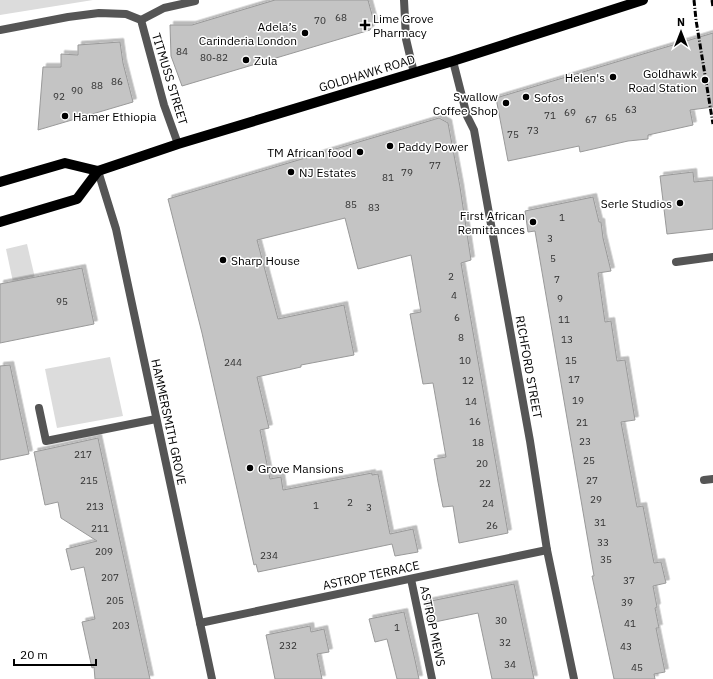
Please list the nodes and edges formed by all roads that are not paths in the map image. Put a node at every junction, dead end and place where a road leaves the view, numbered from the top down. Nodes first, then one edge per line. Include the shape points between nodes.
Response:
1 (404, 0) edge
2 (643, 0) edge
3 (195, 1) edge
4 (141, 20) junction
5 (0, 30) edge
6 (453, 61) junction
7 (414, 73) junction
8 (178, 144) junction
9 (98, 171) junction
10 (0, 182) edge
11 (0, 222) edge
12 (713, 257) edge
13 (676, 262) dead end
14 (39, 408) dead end
15 (156, 419) junction
16 (713, 479) edge
17 (704, 480) dead end
18 (547, 550) junction
19 (411, 579) junction
20 (200, 624) junction
21 (212, 679) edge
22 (432, 679) edge
23 (574, 679) edge

1 - 7 street via 407,43
2 - 6 main road, GOLDHAWK ROAD
3 - 4 street, TITMUSS STREET via 164,8
4 - 5 street, TITMUSS STREET via 126,14 99,13
4 - 8 street, TITMUSS STREET via 164,105
6 - 7 main road, GOLDHAWK ROAD
6 - 18 street, RICHFORD STREET via 467,116 474,130
7 - 8 main road, GOLDHAWK ROAD
8 - 9 main road, GOLDHAWK ROAD
9 - 10 main road via 65,163
9 - 11 main road via 77,199
9 - 15 street, HAMMERSMITH GROVE via 117,236
12 - 13 street
14 - 15 street via 46,441
15 - 20 street, HAMMERSMITH GROVE
16 - 17 street
18 - 19 street, ASTROP TERRACE
18 - 23 street, RICHFORD STREET
19 - 20 street, ASTROP TERRACE
19 - 22 street, ASTROP MEWS
20 - 21 street, HAMMERSMITH GROVE

